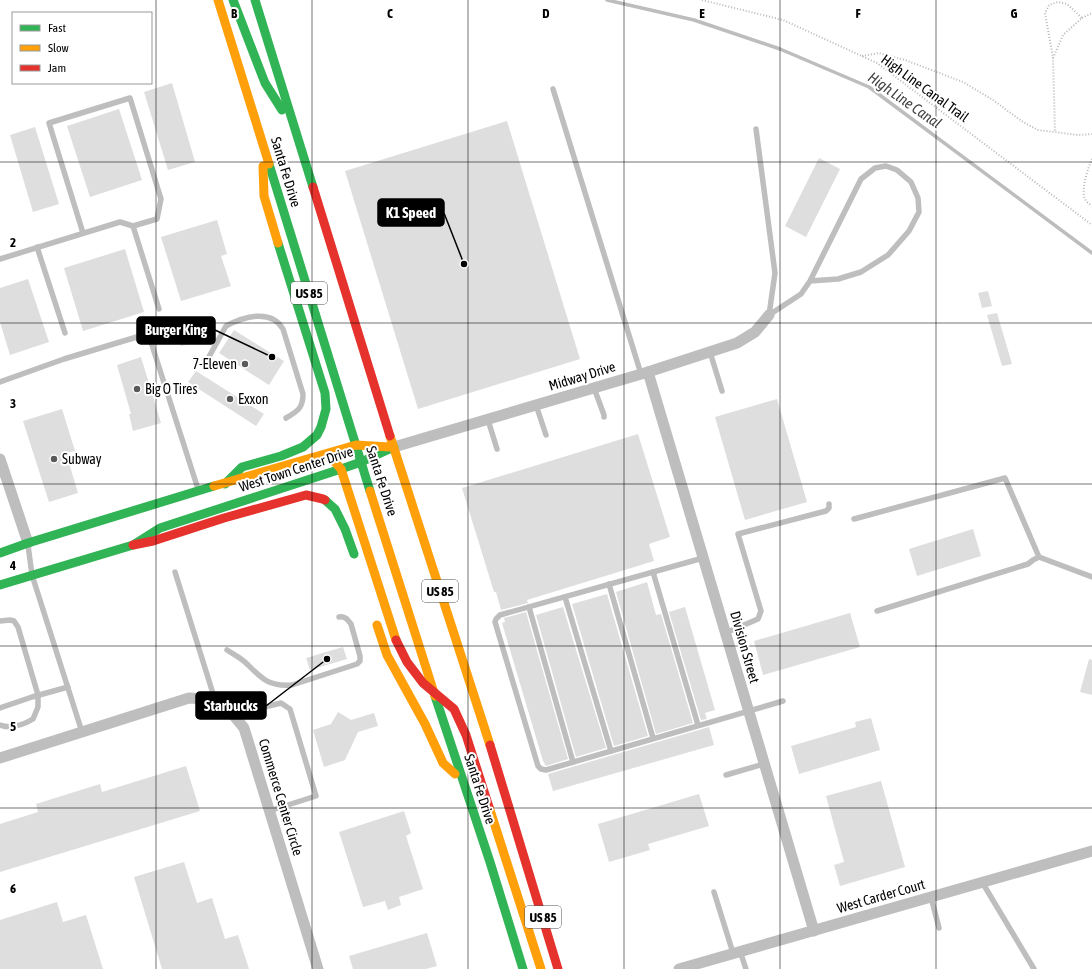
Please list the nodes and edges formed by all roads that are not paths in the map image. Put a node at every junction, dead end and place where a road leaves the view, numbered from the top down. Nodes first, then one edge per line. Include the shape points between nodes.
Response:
1 (218, 0) edge
2 (233, 0) edge
3 (255, 0) edge
4 (553, 89) dead end
5 (756, 129) dead end
6 (298, 138) junction
7 (262, 140) junction
8 (134, 226) junction
9 (83, 233) junction
10 (38, 247) junction
11 (0, 258) edge
12 (810, 281) junction
13 (159, 309) dead end
14 (769, 315) junction
15 (65, 334) dead end
16 (710, 352) junction
17 (205, 364) dead end
18 (645, 373) junction
19 (0, 382) edge
20 (594, 388) junction
21 (722, 392) dead end
22 (536, 405) junction
23 (604, 417) dead end
24 (286, 418) dead end
25 (488, 420) junction
26 (546, 435) dead end
27 (356, 445) junction
28 (394, 447) junction
29 (497, 449) dead end
30 (326, 455) junction
31 (0, 459) edge
32 (361, 462) junction
33 (341, 469) junction
34 (225, 484) junction
35 (198, 491) junction
36 (829, 504) dead end
37 (854, 518) dead end
38 (28, 543) junction
39 (133, 545) junction
40 (0, 553) edge
41 (1038, 557) junction
42 (703, 558) junction
43 (357, 564) dead end
44 (175, 572) dead end
45 (653, 572) junction
46 (32, 575) junction
47 (1092, 577) edge
48 (609, 584) junction
49 (0, 585) edge
50 (565, 597) junction
51 (529, 607) junction
52 (877, 611) dead end
53 (373, 613) dead end
54 (339, 617) dead end
55 (0, 621) edge
56 (726, 633) junction
57 (227, 650) dead end
58 (68, 687) junction
59 (434, 694) junction
60 (38, 695) junction
61 (215, 700) junction
62 (783, 701) dead end
63 (0, 708) edge
64 (748, 711) junction
65 (233, 715) junction
66 (0, 725) edge
67 (698, 726) junction
68 (82, 732) junction
69 (653, 738) junction
70 (611, 751) junction
71 (0, 758) edge
72 (573, 762) junction
73 (764, 764) junction
74 (726, 775) dead end
75 (464, 783) junction
76 (269, 811) junction
77 (1092, 851) edge
78 (982, 882) junction
79 (714, 892) dead end
80 (931, 897) junction
81 (939, 928) dead end
82 (814, 931) junction
83 (737, 952) junction
84 (318, 969) edge
85 (523, 969) edge
86 (541, 969) edge
87 (558, 969) edge
88 (679, 969) edge
89 (746, 969) edge
90 (1034, 969) edge

1 - 7 main road, Santa Fe Drive / US 85
2 - 6 main road via 265,83
3 - 6 main road, Santa Fe Drive / US 85
4 - 18 lane
5 - 14 lane via 774,273
6 - 28 main road, Santa Fe Drive / US 85
7 - 27 main road, Santa Fe Drive / US 85
7 - 34 main road via 264,196 325,393 326,409 317,435 304,447 242,467
8 - 9 lane via 120,222
8 - 9 lane via 157,219 161,199 130,98 49,123
8 - 13 lane
9 - 10 lane
10 - 11 lane
10 - 15 lane
12 - 12 lane via 838,279 861,272 888,255 909,232 919,212 918,198 911,182 897,170 886,166 876,168 861,179
12 - 14 lane via 801,294
14 - 16 street, Midway Drive via 755,332 737,343
16 - 18 street, Midway Drive
16 - 21 lane
17 - 24 lane via 226,326 250,317 267,317 274,320 283,329 303,394 300,408
18 - 20 street, Midway Drive
18 - 42 street, Division Street
19 - 35 lane via 140,336 151,342
20 - 22 street, Midway Drive
20 - 23 lane
22 - 25 street, Midway Drive
22 - 26 lane
25 - 28 street, Midway Drive
25 - 29 lane
27 - 28 main road, West Town Center Drive
27 - 30 main road, West Town Center Drive
27 - 32 main road, Santa Fe Drive / US 85
28 - 32 main road, West Town Center Drive
28 - 87 main road, Santa Fe Drive / US 85 via 487,734
30 - 33 main road
30 - 34 main road, West Town Center Drive
31 - 38 street
32 - 33 main road, West Town Center Drive
32 - 59 main road, Santa Fe Drive / US 85
33 - 39 main road, West Town Center Drive via 160,528
33 - 59 main road via 397,643 407,662
34 - 35 main road, West Town Center Drive
35 - 38 main road, West Town Center Drive
36 - 56 lane via 826,511 738,534 761,611 758,619
37 - 41 lane via 1004,478
38 - 40 main road, West Town Center Drive
38 - 46 lane
39 - 43 main road via 306,495 323,499 335,509
39 - 46 main road, West Town Center Drive
41 - 47 lane
41 - 52 lane via 1028,564
42 - 45 lane
42 - 56 street, Division Street
44 - 61 lane
45 - 48 lane
45 - 67 lane
46 - 49 main road, West Town Center Drive
46 - 58 lane
48 - 50 lane
48 - 69 lane
50 - 51 lane
50 - 70 lane
51 - 72 lane
51 - 72 lane via 500,615 495,622 538,766 546,770
53 - 75 main road via 387,655 443,763
54 - 57 lane via 348,619 351,624 360,661 292,686 267,682
55 - 60 lane via 14,620 18,627
56 - 64 street, Division Street
58 - 60 lane
58 - 68 lane
59 - 75 main road, Santa Fe Drive / US 85
59 - 86 main road via 454,709 466,735
60 - 63 lane
60 - 66 lane via 38,707 33,719 18,726
61 - 65 street, Commerce Center Circle via 221,700
61 - 68 street via 189,698
62 - 64 lane
64 - 67 lane
64 - 73 street, Division Street
65 - 76 street, Commerce Center Circle via 244,728
65 - 76 lane via 281,703 290,709 316,796
67 - 69 lane
68 - 71 street
69 - 70 lane
70 - 72 lane
73 - 74 lane
73 - 82 street, Division Street
75 - 85 main road, Santa Fe Drive / US 85
76 - 84 street, Commerce Center Circle
77 - 78 street, West Carder Court
78 - 80 street, West Carder Court
78 - 90 lane
79 - 83 lane
80 - 81 lane
80 - 82 street, West Carder Court
82 - 83 street, West Carder Court
83 - 88 street, West Carder Court
83 - 89 lane

